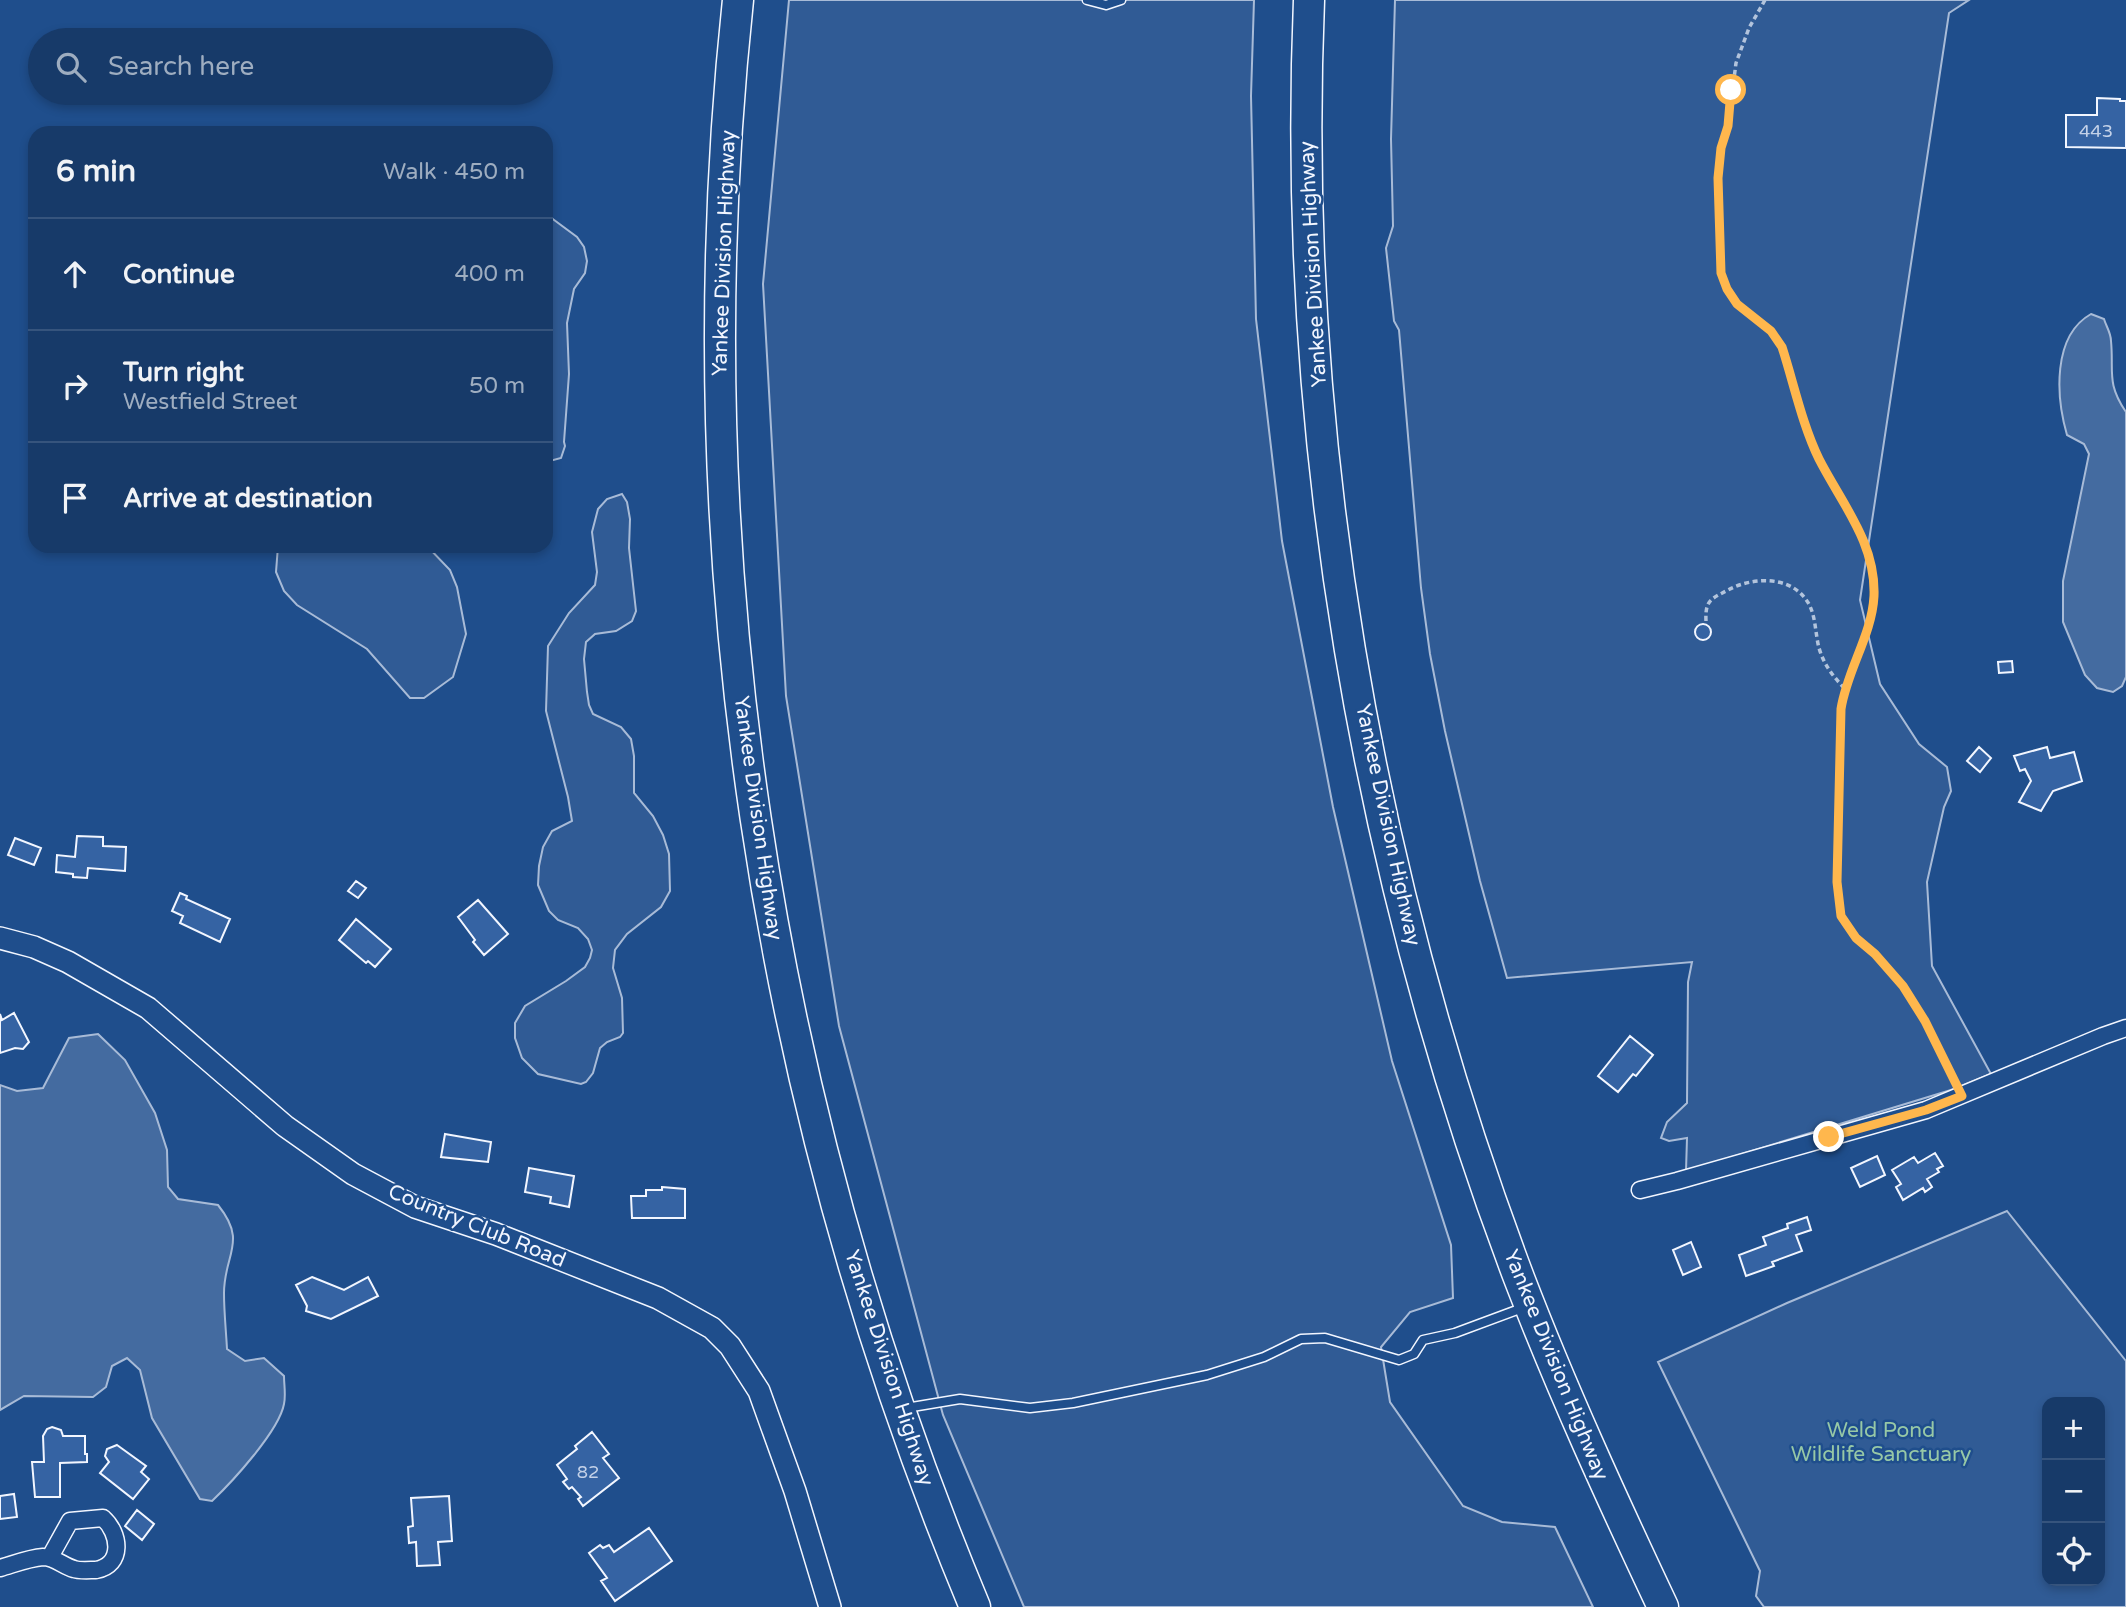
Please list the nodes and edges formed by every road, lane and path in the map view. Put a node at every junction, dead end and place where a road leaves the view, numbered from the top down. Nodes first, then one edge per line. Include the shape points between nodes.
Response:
1 (738, 0) edge
2 (1087, 0) edge
3 (1121, 0) edge
4 (1309, 0) edge
5 (1765, 0) edge
6 (1706, 621) dead end
7 (1844, 688) junction
8 (0, 938) edge
9 (2126, 1028) edge
10 (1962, 1096) junction
11 (1640, 1190) dead end
12 (1530, 1305) junction
13 (899, 1409) junction
14 (50, 1558) dead end
15 (0, 1567) edge
16 (830, 1607) edge
17 (975, 1607) edge
18 (1663, 1607) edge

1 - 13 highway, Yankee Division Highway via 723,216 721,384 727,556 743,723 765,878 799,1053 837,1205
2 - 3 lane via 1106,5
4 - 12 highway, Yankee Division Highway via 1307,180 1316,355 1330,507 1360,702 1385,830 1426,991 1477,1159
5 - 7 path via 1737,63 1721,148 1721,273 1737,304 1771,331 1782,347 1819,458 1863,537 1874,596 1871,620
6 - 7 path via 1706,604 1740,584 1755,580 1791,588 1807,601 1828,670
7 - 10 path via 1837,882 1841,916 1903,986
8 - 16 street, Country Club Road via 68,962 148,1008 285,1126 352,1174 415,1207 658,1298 712,1328 730,1346 759,1391
9 - 10 street
10 - 11 street
12 - 13 lane via 1423,1340 1413,1354 1399,1360 1325,1338 1301,1339 1264,1357 1207,1375 1073,1403 1030,1408 960,1399
12 - 18 highway, Yankee Division Highway via 1597,1467
13 - 17 highway, Yankee Division Highway
14 - 15 street

